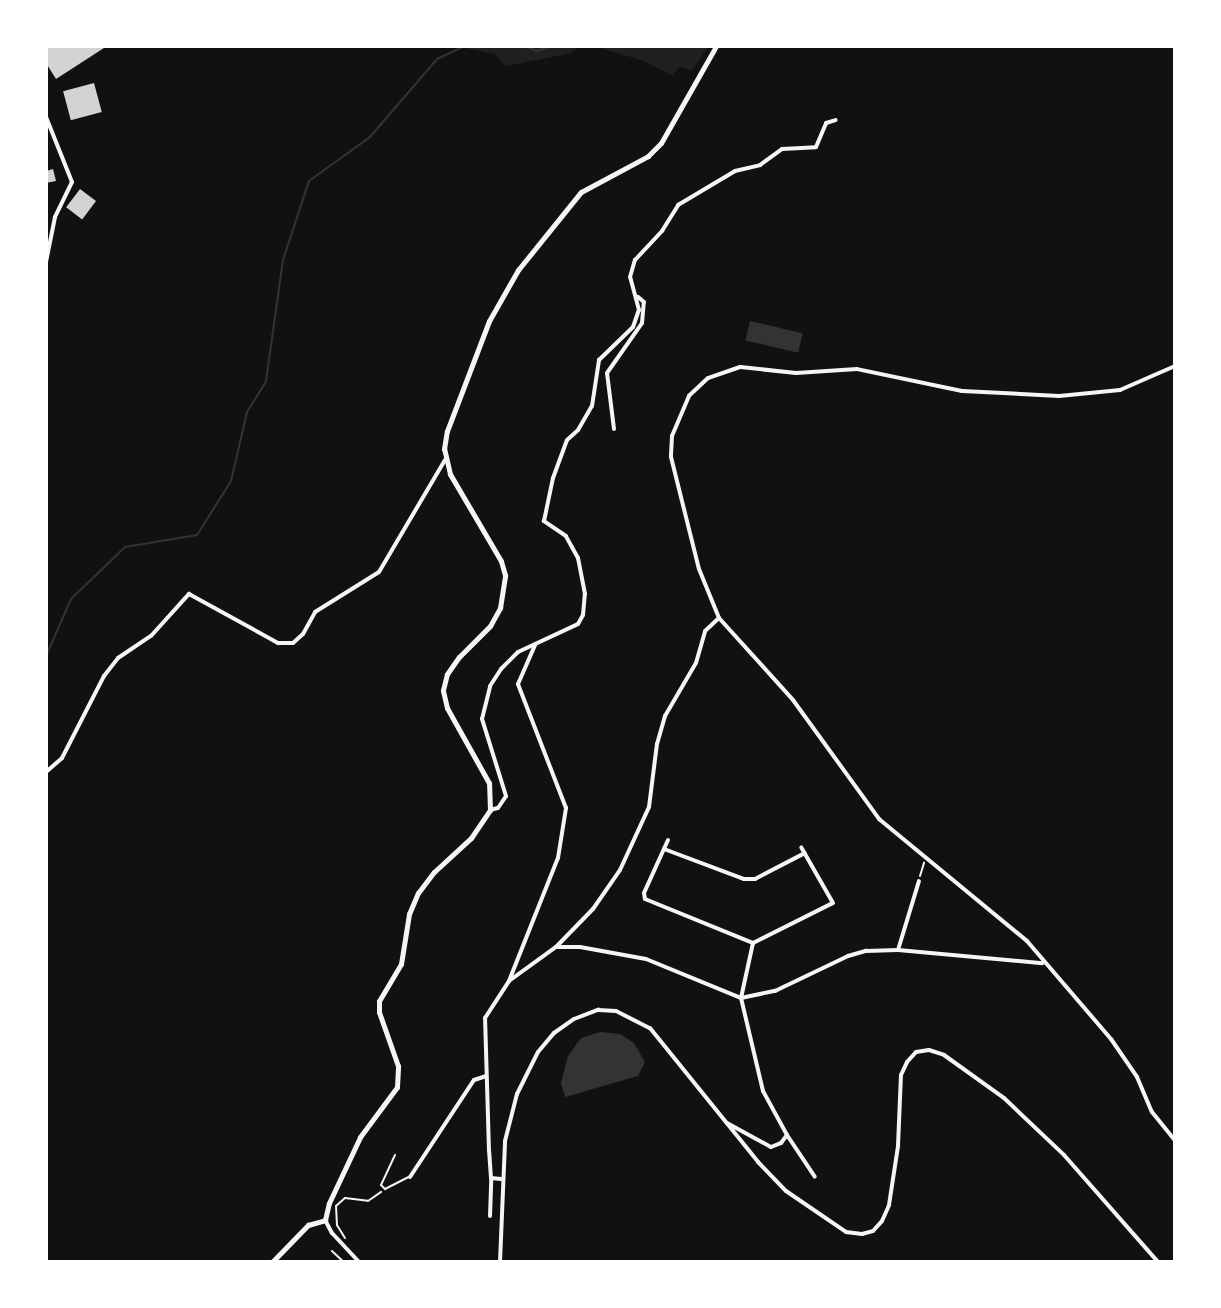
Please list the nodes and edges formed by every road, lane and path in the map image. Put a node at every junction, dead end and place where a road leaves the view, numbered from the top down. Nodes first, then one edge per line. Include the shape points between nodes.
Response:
1 (716, 46) edge
2 (46, 117) edge
3 (836, 120) dead end
4 (46, 262) edge
5 (638, 297) junction
6 (1175, 366) edge
7 (614, 429) dead end
8 (445, 460) junction
9 (719, 618) junction
10 (535, 645) junction
11 (46, 772) edge
12 (490, 810) junction
13 (668, 840) dead end
14 (664, 849) junction
15 (926, 860) junction
16 (919, 881) joint
17 (753, 943) junction
18 (556, 947) junction
19 (898, 950) junction
20 (1043, 963) junction
21 (509, 981) junction
22 (741, 998) junction
23 (486, 1076) junction
24 (726, 1123) junction
25 (787, 1135) junction
26 (1175, 1140) edge
27 (395, 1155) dead end
28 (410, 1177) joint
29 (815, 1177) dead end
30 (491, 1178) junction
31 (501, 1179) junction
32 (385, 1189) junction
33 (490, 1216) dead end
34 (325, 1220) junction
35 (332, 1251) dead end
36 (349, 1253) junction
37 (272, 1262) edge
38 (344, 1262) edge
39 (359, 1262) edge
40 (500, 1262) edge
41 (1158, 1262) edge

1 - 8 main road via 661,143 648,156 581,192 518,270 489,321 447,431
2 - 4 street via 72,182 55,217
3 - 5 street via 826,123 816,147 782,149 678,205 635,260 630,277
5 - 7 street via 644,302 642,323 607,373
5 - 10 street via 633,327 599,360 592,406 567,440 544,521 566,536 578,558 583,615 578,624
6 - 9 street via 1120,390 1059,396 962,391 857,369 796,373 740,367 708,378 679,414 671,457 699,569
8 - 11 street via 379,572 315,612 293,643 278,643 189,594 151,636 118,658 62,758
8 - 12 main road via 505,575 500,608 447,674 443,690 447,708 489,783
9 - 15 street via 793,700 879,819
9 - 18 street via 705,631 691,672 665,716 649,807 625,861 593,909
10 - 12 street via 518,652 501,669 484,705 486,736 506,796
10 - 21 street via 518,684 566,808 558,858
12 - 34 main road via 471,838 434,872 409,914 401,964 379,1001 398,1066 397,1087 360,1137
13 - 14 street
14 - 17 street via 645,899
14 - 17 street via 744,879 755,879 803,850 833,903
15 - 16 path
15 - 20 street via 1027,941
16 - 19 street
17 - 22 street
18 - 21 street
18 - 22 street via 646,959
19 - 20 street
19 - 22 street via 848,956 775,991
20 - 26 street via 1111,1039 1137,1077 1152,1112
21 - 23 street via 485,1018
22 - 25 street via 763,1091
23 - 28 street via 474,1080
23 - 30 street
24 - 25 street via 771,1147
24 - 31 street via 650,1028 616,1011 598,1010 554,1033 527,1072 510,1117
24 - 41 street via 786,1191 846,1232 873,1231 889,1205 901,1075 916,1052 929,1050 1004,1098 1064,1155
25 - 29 street
27 - 32 lane via 381,1185
28 - 32 lane
30 - 31 street
30 - 33 street
31 - 40 street
32 - 36 path via 368,1201 345,1198 336,1206 337,1225 351,1246
34 - 36 street
34 - 37 main road via 308,1225
35 - 38 lane
36 - 39 street

